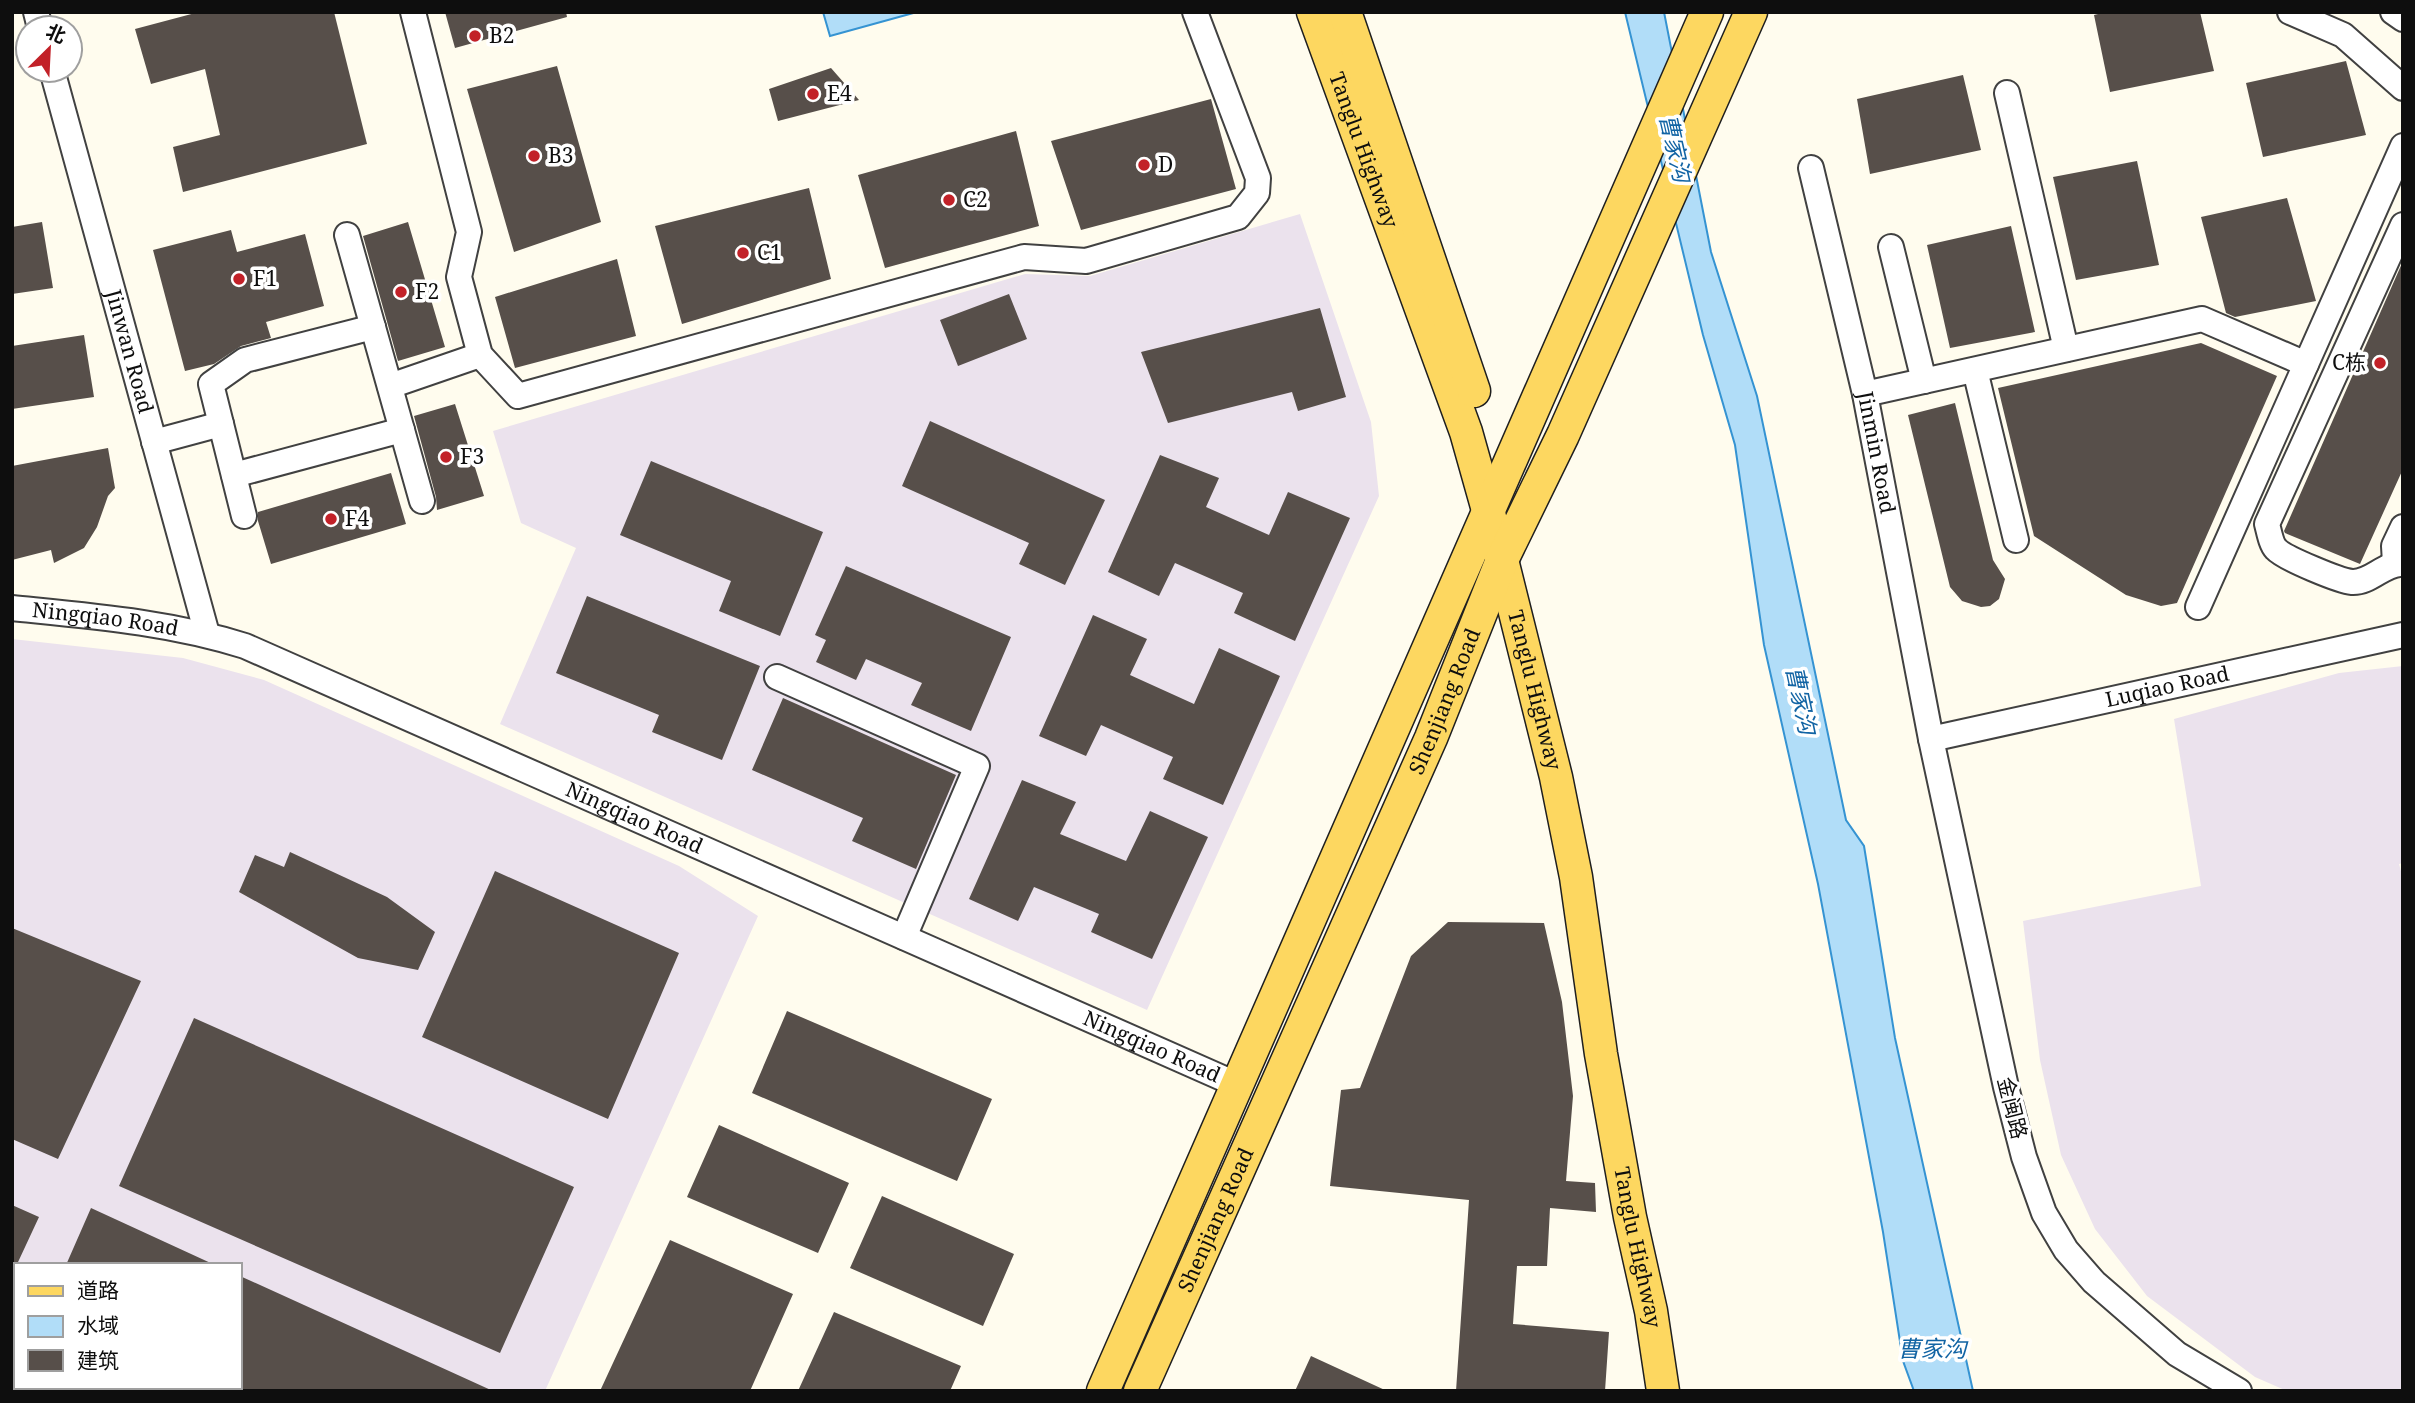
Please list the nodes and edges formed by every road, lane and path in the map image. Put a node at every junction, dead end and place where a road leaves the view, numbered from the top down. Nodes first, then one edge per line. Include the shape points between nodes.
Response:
1 (413, 12) edge
2 (1312, 12) edge
3 (1345, 12) edge
4 (1707, 12) edge
5 (1751, 12) edge
6 (2290, 12) edge
7 (2393, 12) edge
8 (1197, 13) edge
9 (2403, 19) edge
10 (56, 84) edge
11 (2403, 89) edge
12 (2007, 93) dead end
13 (2403, 146) edge
14 (1811, 168) dead end
15 (2401, 233) edge
16 (347, 234) dead end
17 (1891, 247) dead end
18 (373, 327) junction
19 (2066, 349) junction
20 (480, 355) junction
21 (2306, 364) junction
22 (1975, 370) junction
23 (1924, 381) junction
24 (390, 386) junction
25 (1865, 394) junction
26 (221, 424) junction
27 (402, 430) junction
28 (154, 442) junction
29 (234, 475) junction
30 (1503, 476) junction
31 (422, 502) dead end
32 (1488, 509) junction
33 (244, 516) dead end
34 (1519, 526) junction
35 (2403, 527) edge
36 (2015, 540) dead end
37 (1502, 560) junction
38 (2399, 563) edge
39 (2198, 607) dead end
40 (12, 608) edge
41 (207, 634) junction
42 (2403, 635) edge
43 (777, 677) dead end
44 (1931, 739) junction
45 (904, 937) junction
46 (1238, 1085) junction
47 (1102, 1391) edge
48 (1140, 1391) edge
49 (1663, 1391) edge
50 (1680, 1391) edge
51 (2239, 1391) edge

1 - 20 street via 469,232 459,277
2 - 32 main road, Tanglu Highway via 1466,432
3 - 30 main road, Tanglu Highway
4 - 30 main road, Shenjiang Road
5 - 34 main road, Shenjiang Road
6 - 11 street via 2343,35
7 - 9 street
8 - 20 street via 1258,178 1257,193 1238,217 1086,261 1024,257 534,394 518,396
10 - 28 street, Jinwan Road
12 - 19 street
13 - 21 street
14 - 25 street, Jinmin Road
15 - 38 street via 2267,524 2275,549 2295,562 2352,582
16 - 18 street
17 - 23 street
18 - 24 street
18 - 26 street via 245,360 211,384
19 - 21 street via 2202,319
19 - 22 street
20 - 24 street
21 - 39 street
22 - 23 street
22 - 36 street
23 - 25 street
24 - 27 street
25 - 44 street, Jinmin Road
26 - 28 street
26 - 29 street
27 - 29 street
27 - 31 street
28 - 41 street, Jinwan Road
29 - 33 street
30 - 32 main road, Shenjiang Road
30 - 34 main road, Tanglu Highway
32 - 37 main road, Tanglu Highway
32 - 46 main road, Shenjiang Road
34 - 37 main road, Shenjiang Road
34 - 50 main road, Tanglu Highway via 1535,642 1587,857 1630,1132
35 - 38 street via 2394,546
37 - 48 main road, Shenjiang Road via 1431,738
37 - 49 main road, Tanglu Highway via 1576,877 1601,1054
40 - 41 street, Ningqiao Road
41 - 45 street, Ningqiao Road via 279,659
42 - 44 street, Luqiao Road
43 - 45 street via 977,766
44 - 51 street, 金闽路 via 2006,1087 2043,1213 2094,1282 2177,1354
45 - 46 street, Ningqiao Road
46 - 47 main road, Shenjiang Road

